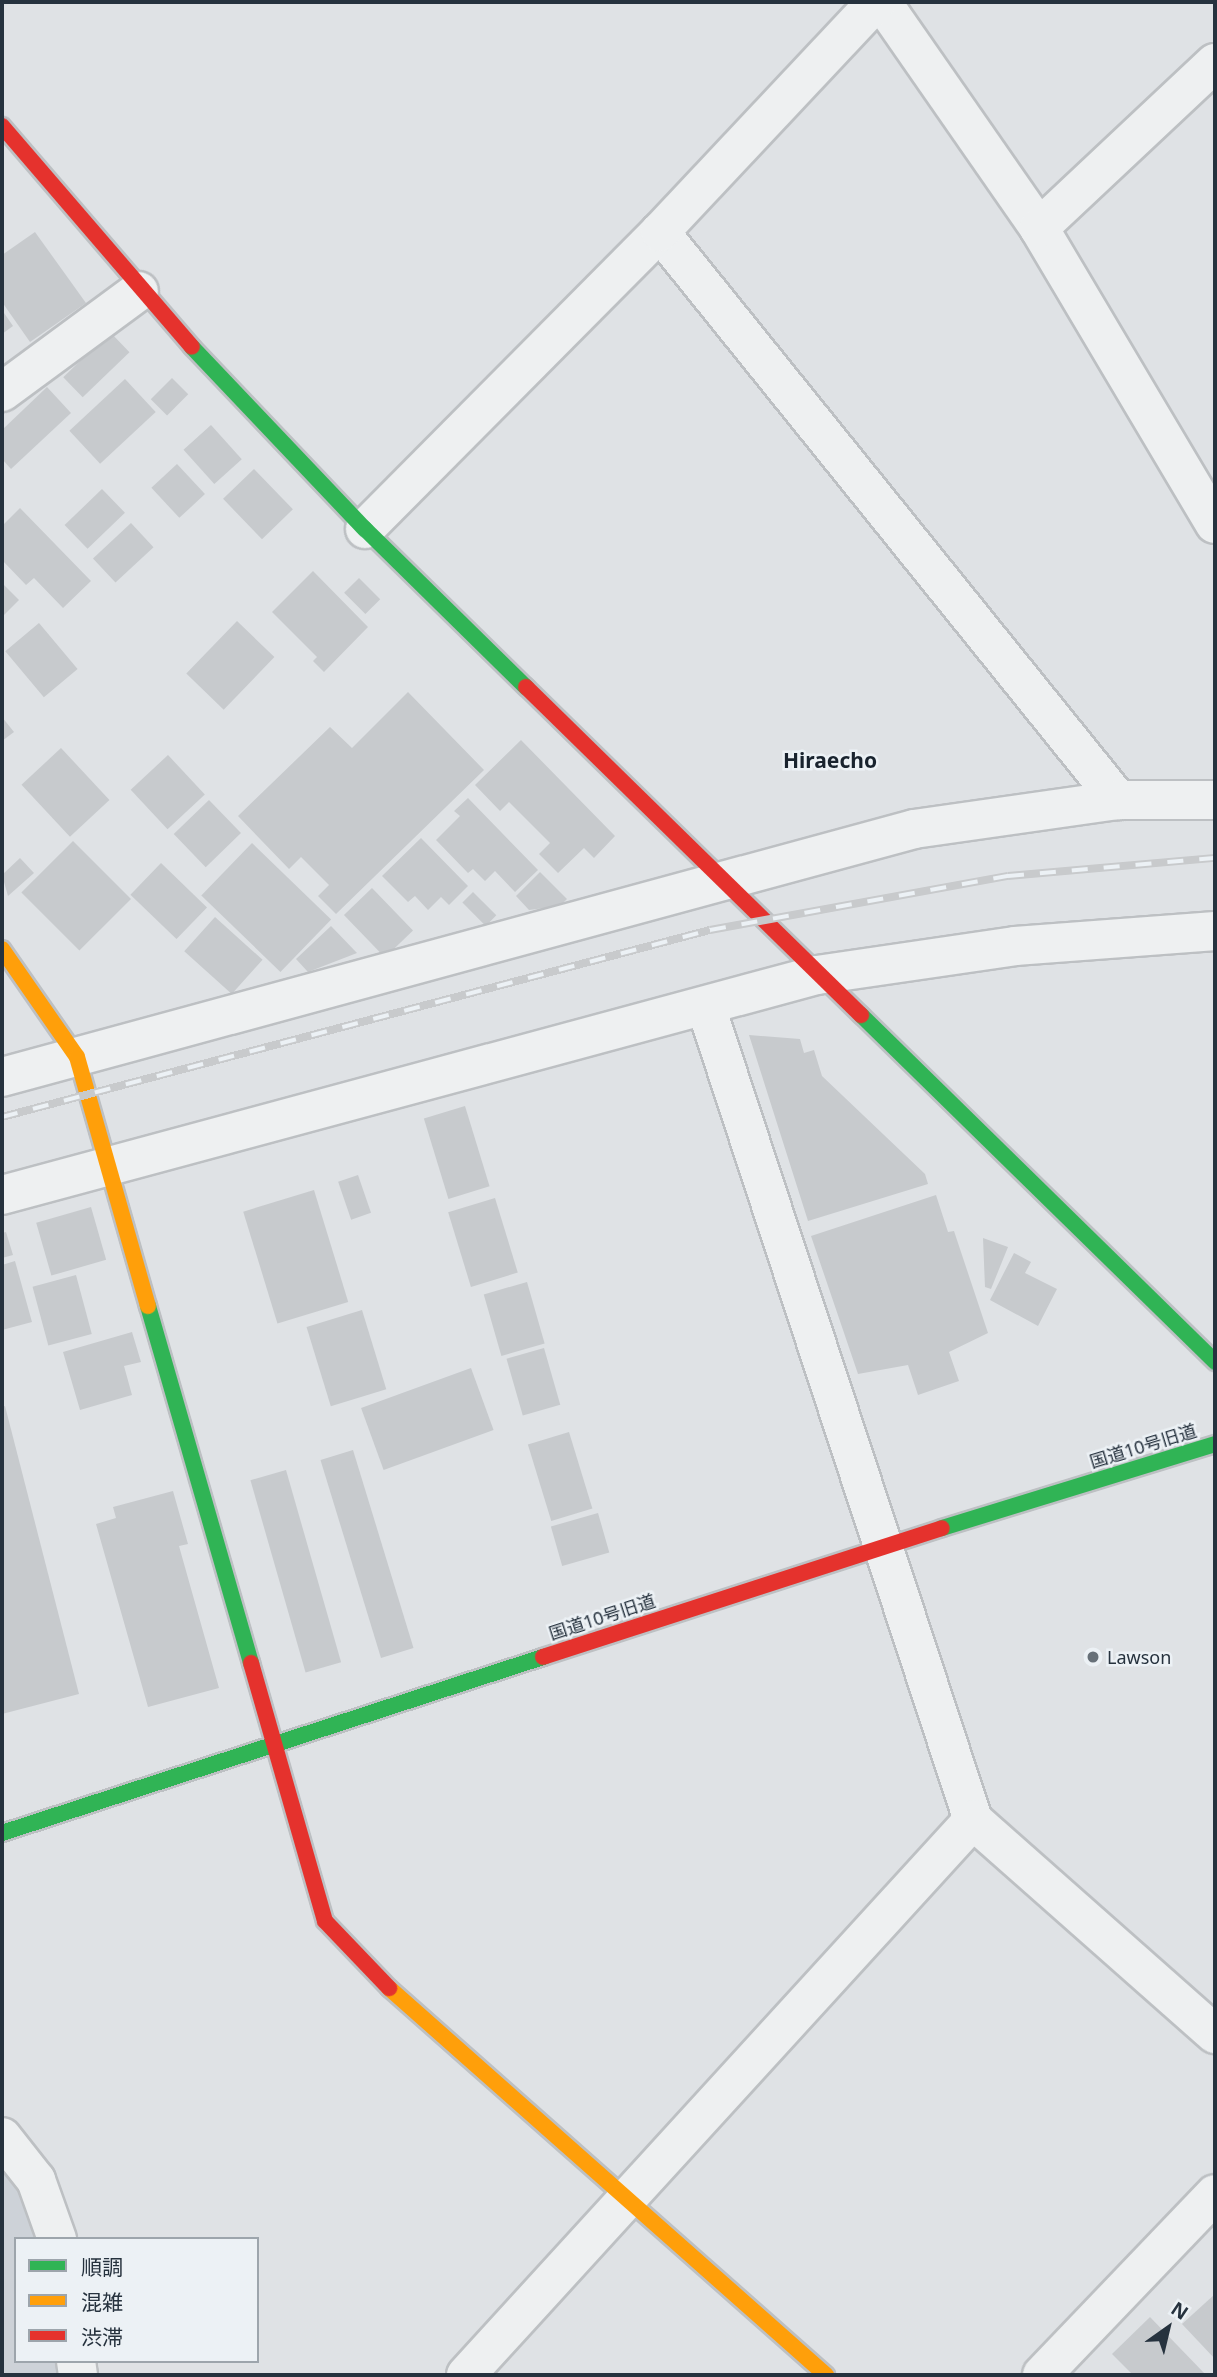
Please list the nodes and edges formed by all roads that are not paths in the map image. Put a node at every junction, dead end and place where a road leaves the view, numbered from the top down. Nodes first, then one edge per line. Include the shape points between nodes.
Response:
1 (876, 2) edge
2 (882, 2) edge
3 (1215, 63) edge
4 (2, 126) edge
5 (1040, 228) junction
6 (660, 232) junction
7 (139, 291) junction
8 (2, 392) edge
9 (1215, 524) edge
10 (365, 529) junction
11 (1118, 800) junction
12 (1215, 800) edge
13 (721, 882) junction
14 (1215, 933) edge
15 (2, 949) edge
16 (817, 975) junction
17 (706, 1007) junction
18 (77, 1057) junction
19 (2, 1077) edge
20 (110, 1165) junction
21 (2, 1195) edge
22 (1215, 1362) edge
23 (1215, 1444) edge
24 (882, 1546) junction
25 (275, 1743) junction
26 (973, 1820) junction
27 (2, 1833) edge
28 (1215, 2034) edge
29 (2, 2137) edge
30 (1215, 2194) edge
31 (630, 2198) junction
32 (56, 2237) edge
33 (466, 2375) edge
34 (826, 2375) edge
35 (1042, 2375) edge

1 - 6 street
2 - 5 street
3 - 5 street
4 - 7 street
5 - 9 street
6 - 10 street
6 - 11 street
7 - 8 street
7 - 10 street
10 - 13 street
11 - 12 street
11 - 13 street via 914,829
13 - 16 street
13 - 18 street
14 - 16 street
15 - 18 street
16 - 17 street
16 - 22 street
17 - 20 street
17 - 24 street
18 - 19 street
18 - 20 street
20 - 21 street
20 - 25 street
23 - 24 street, 国道10号旧道
24 - 25 street, 国道10号旧道
24 - 26 street
25 - 27 street, 国道10号旧道
25 - 31 street via 326,1921 377,1978
26 - 28 street
26 - 31 street
29 - 32 street via 36,2180
30 - 35 street
31 - 33 street
31 - 34 street

